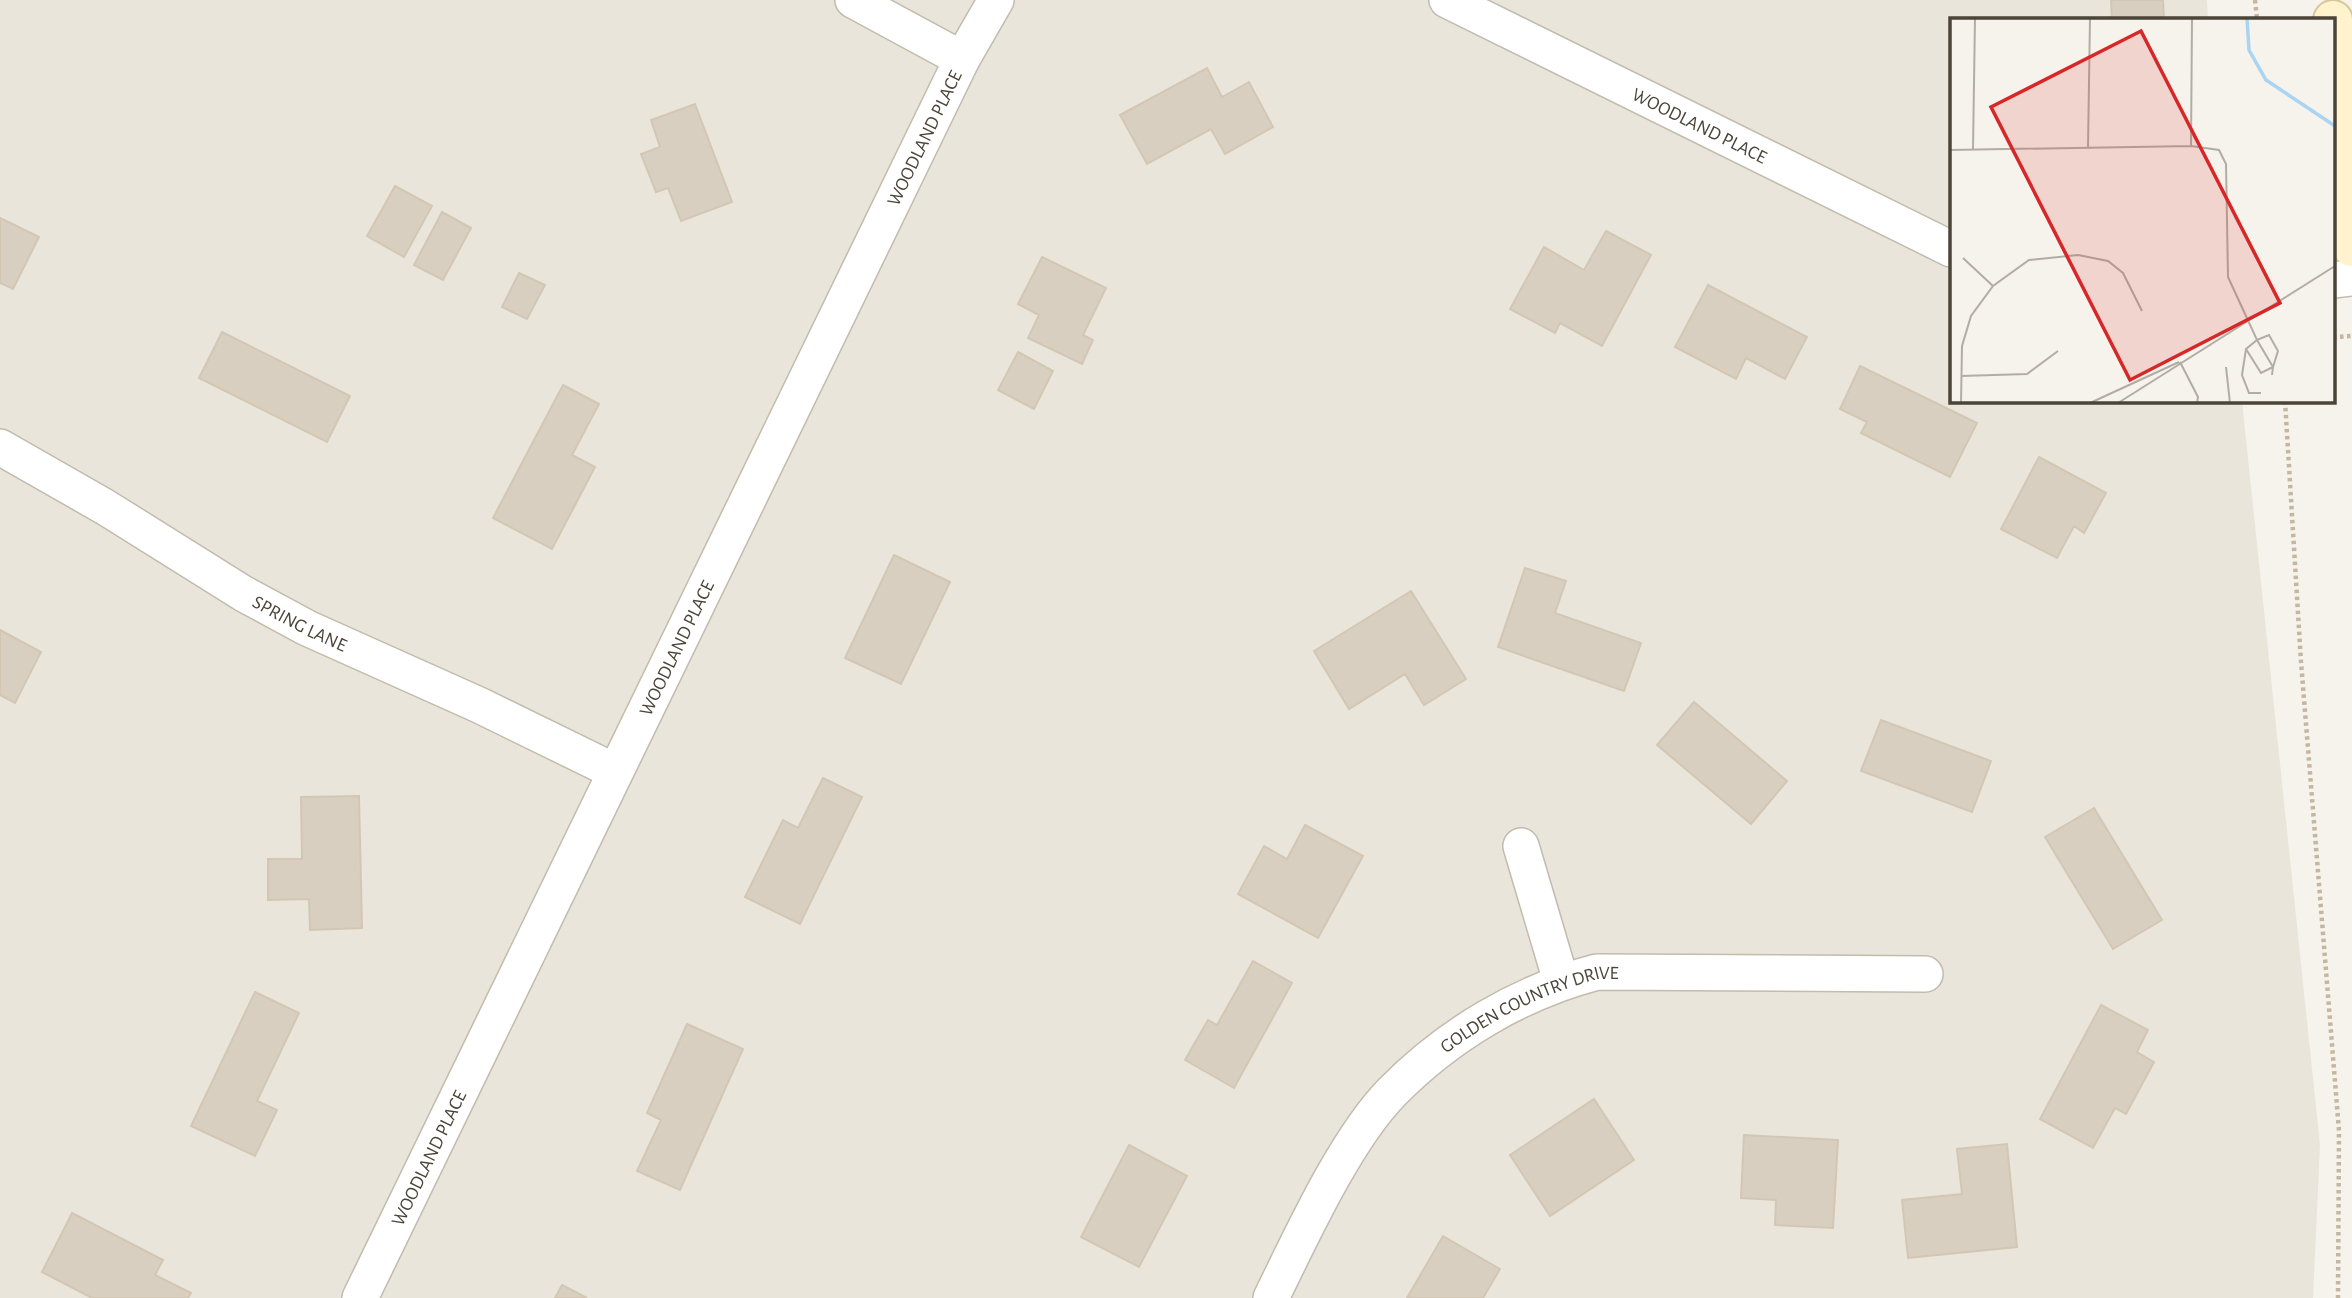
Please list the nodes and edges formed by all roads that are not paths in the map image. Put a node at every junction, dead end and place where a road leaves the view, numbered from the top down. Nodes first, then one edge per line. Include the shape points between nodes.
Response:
1 (853, 0) edge
2 (996, 0) edge
3 (1447, 0) edge
4 (2331, 0) edge
5 (2333, 18) edge
6 (2334, 32) edge
7 (962, 59) junction
8 (2352, 247) edge
9 (1950, 249) edge
10 (2352, 278) edge
11 (2334, 280) edge
12 (0, 447) edge
13 (614, 771) junction
14 (1521, 846) dead end
15 (1924, 974) dead end
16 (1561, 981) junction
17 (360, 1298) edge
18 (1271, 1298) edge

1 - 7 street
2 - 7 street, WOODLAND PLACE
3 - 9 street, WOODLAND PLACE
4 - 5 main road
6 - 8 main road
7 - 13 street, WOODLAND PLACE
10 - 11 street
12 - 13 street, SPRING LANE via 307,628
13 - 17 street, WOODLAND PLACE
14 - 16 street
15 - 16 street, GOLDEN COUNTRY DRIVE via 1597,972
16 - 18 street, GOLDEN COUNTRY DRIVE via 1464,1031 1391,1092 1319,1204

